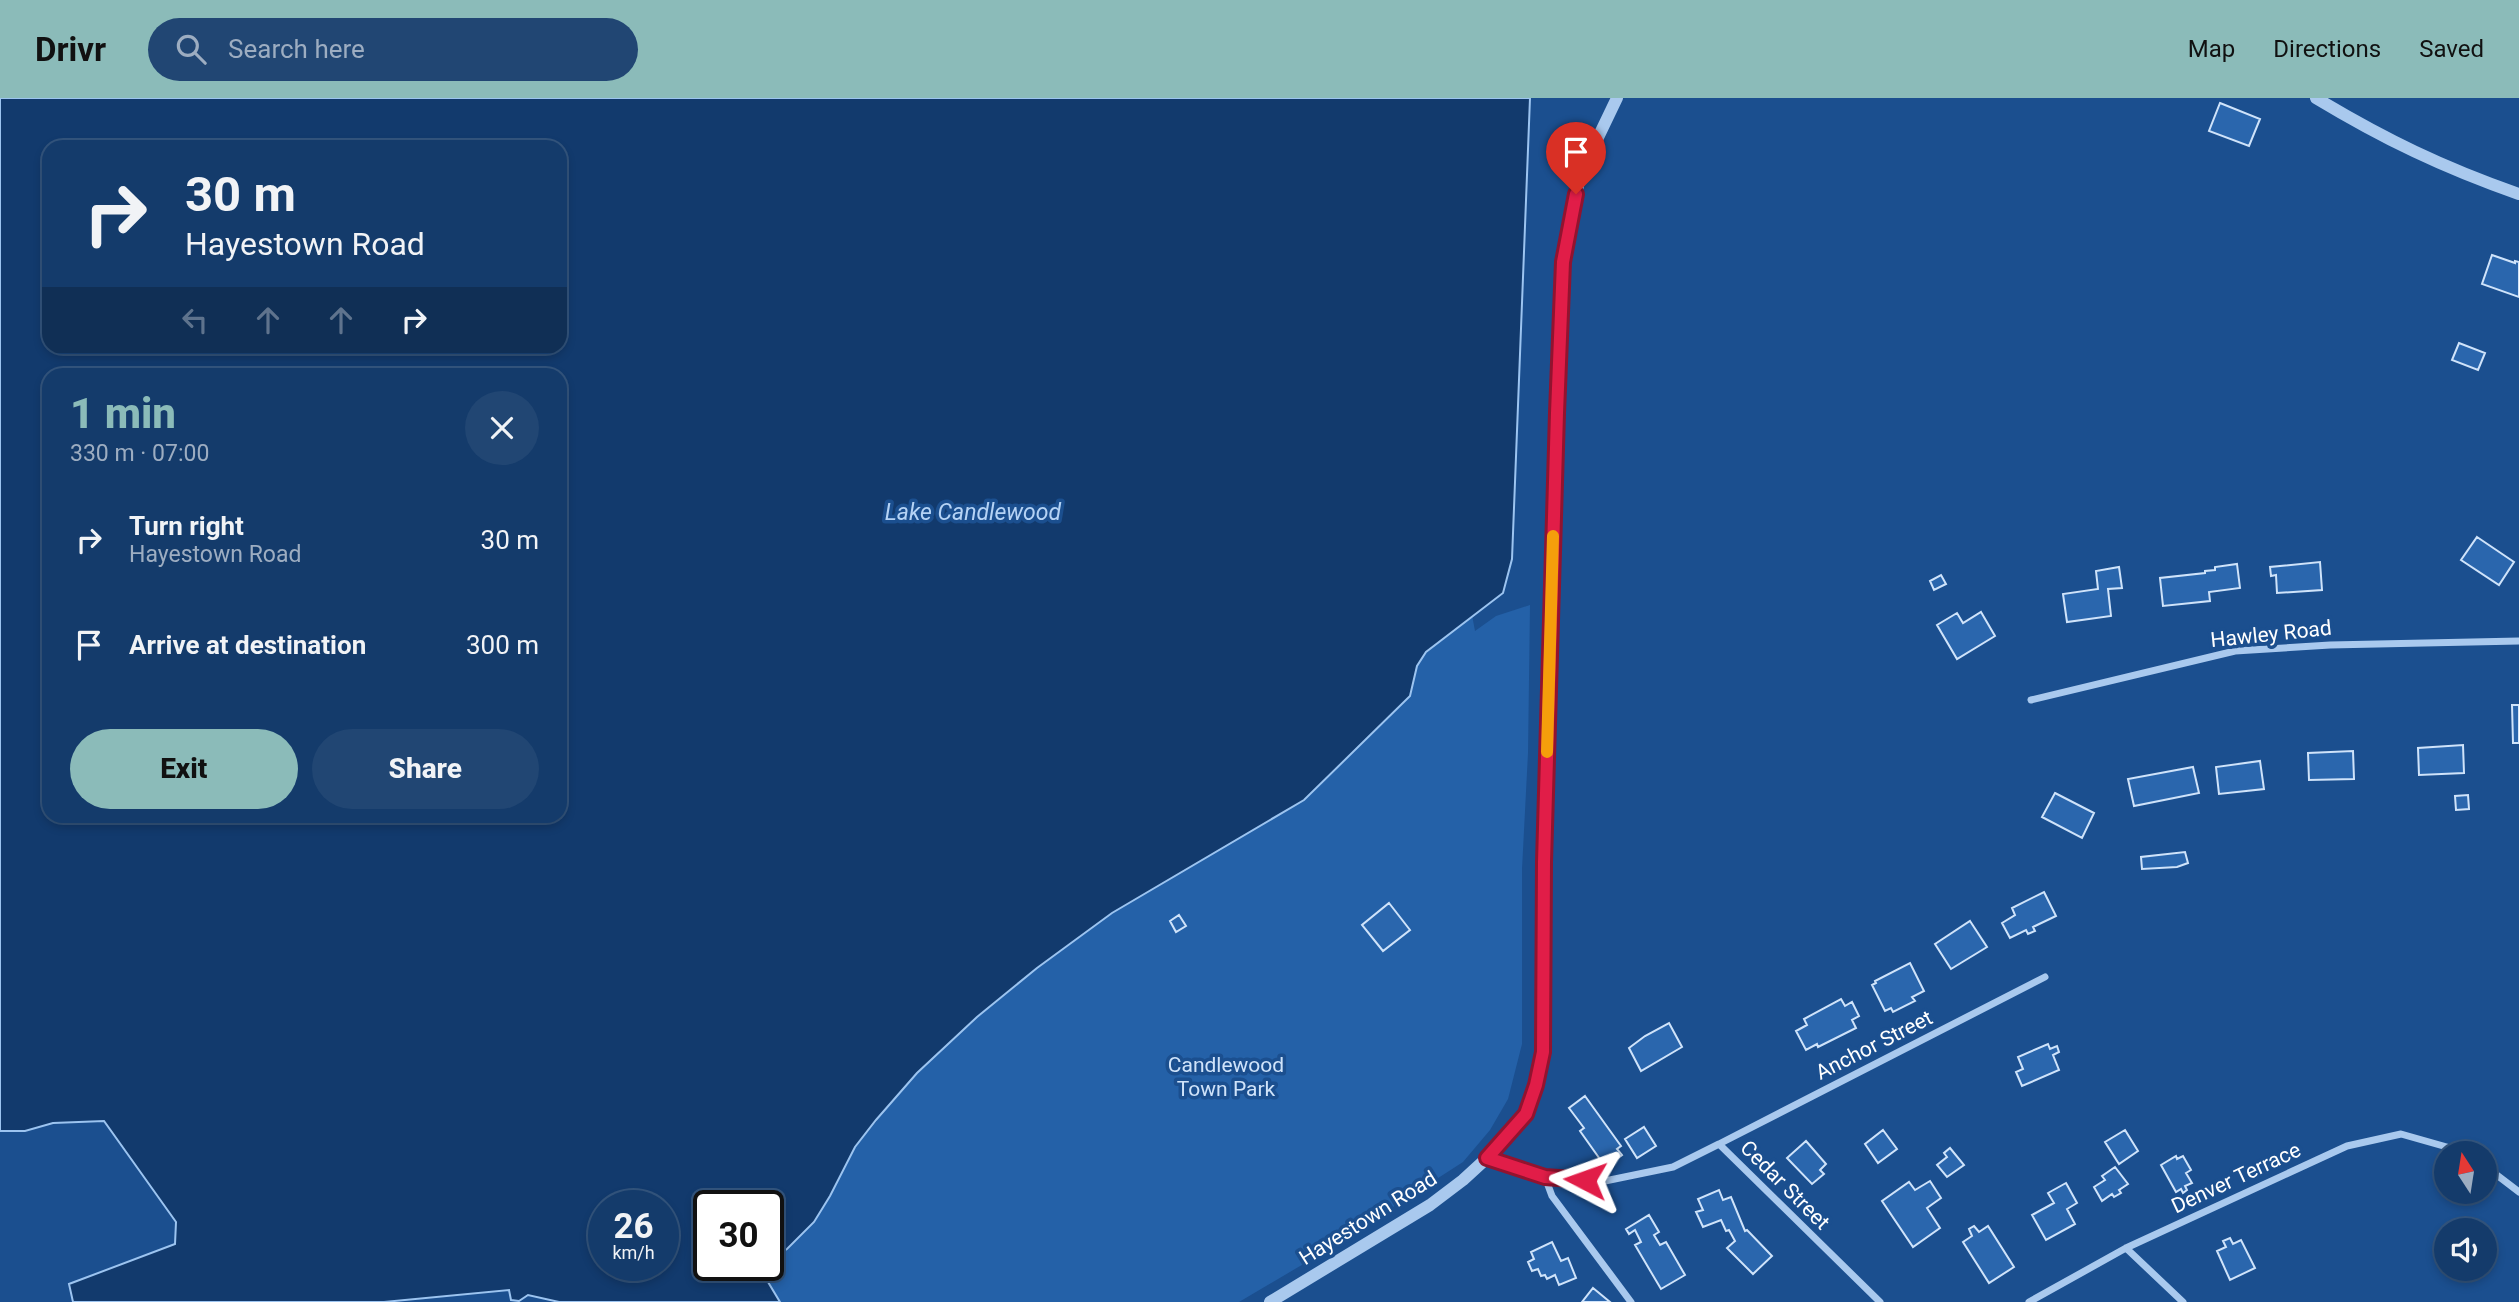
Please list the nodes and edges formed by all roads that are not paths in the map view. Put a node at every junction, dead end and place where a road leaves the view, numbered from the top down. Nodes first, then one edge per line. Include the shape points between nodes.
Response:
1 (1617, 98) edge
2 (2316, 98) edge
3 (2519, 194) edge
4 (2519, 641) edge
5 (2031, 700) dead end
6 (2045, 977) dead end
7 (2434, 1143) edge
8 (1719, 1144) junction
9 (1487, 1158) junction
10 (2497, 1175) edge
11 (1545, 1177) junction
12 (2519, 1192) edge
13 (2126, 1248) junction
14 (1270, 1302) edge
15 (1631, 1302) edge
16 (1881, 1302) edge
17 (2029, 1302) edge
18 (2183, 1302) edge

1 - 9 street, Hayestown Road via 1581,173 1563,262 1544,862 1543,1052 1526,1114
2 - 3 street via 2403,148
4 - 5 street, Hawley Road via 2235,651
6 - 8 street, Anchor Street
7 - 13 street, Denver Terrace via 2401,1134 2347,1146
8 - 11 street, Cedar Street via 1673,1167 1605,1181
8 - 16 street, Cedar Street
9 - 11 street, Cedar Street
9 - 14 street, Hayestown Road via 1430,1205
10 - 12 street
11 - 15 street via 1552,1196
13 - 17 street, Denver Terrace
13 - 18 street

